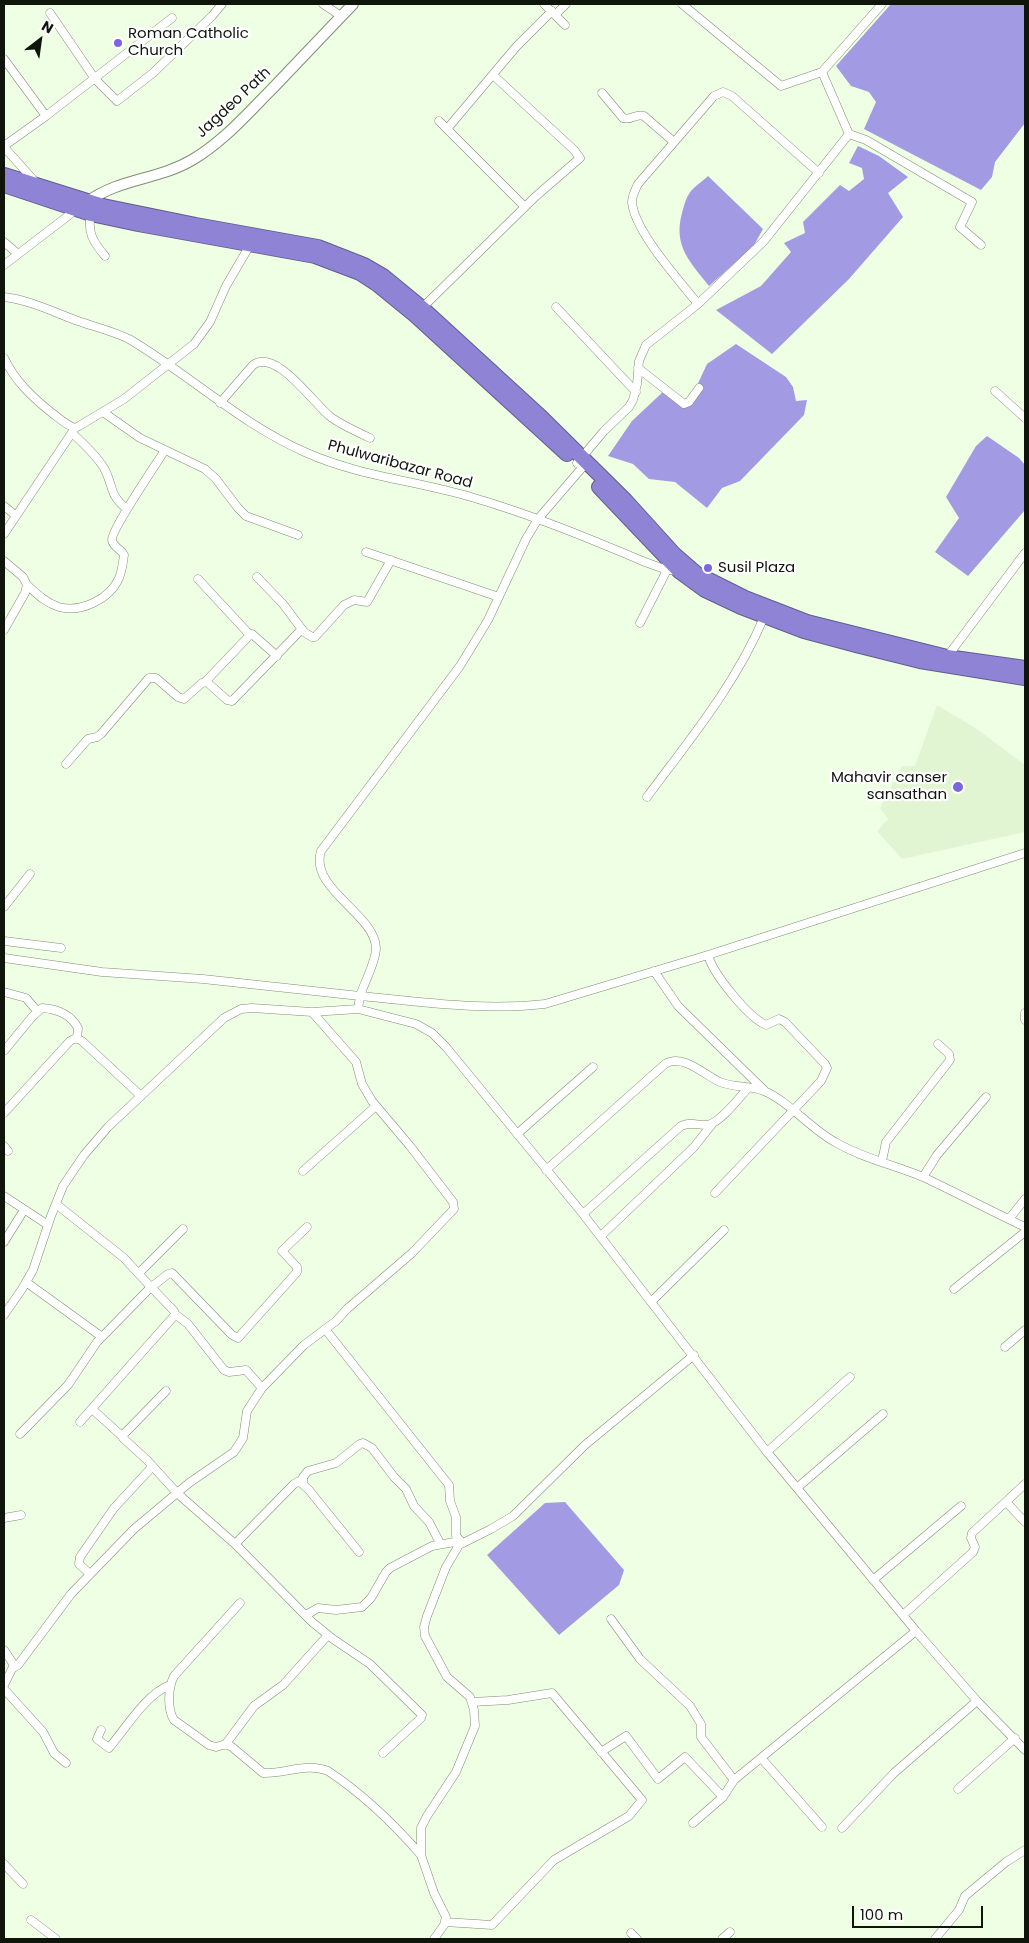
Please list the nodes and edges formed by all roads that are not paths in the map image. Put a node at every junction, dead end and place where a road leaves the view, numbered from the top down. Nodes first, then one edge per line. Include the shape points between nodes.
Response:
1 (222, 4) edge
2 (323, 4) edge
3 (353, 4) edge
4 (544, 4) edge
5 (566, 4) edge
6 (682, 4) edge
7 (882, 4) edge
8 (50, 13) dead end
9 (553, 13) junction
10 (341, 16) junction
11 (172, 18) dead end
12 (566, 25) dead end
13 (4, 59) edge
14 (822, 72) junction
15 (493, 75) junction
16 (95, 79) junction
17 (602, 93) dead end
18 (46, 116) junction
19 (439, 121) dead end
20 (447, 129) junction
21 (850, 134) junction
22 (674, 142) junction
23 (4, 147) edge
24 (819, 173) junction
25 (4, 175) edge
26 (4, 185) edge
27 (38, 185) junction
28 (525, 207) junction
29 (85, 208) junction
30 (220, 235) junction
31 (4, 242) edge
32 (250, 245) junction
33 (981, 245) dead end
34 (18, 254) junction
35 (105, 256) dead end
36 (4, 265) edge
37 (4, 297) edge
38 (698, 304) junction
39 (556, 307) dead end
40 (422, 308) junction
41 (4, 358) edge
42 (166, 364) junction
43 (638, 368) junction
44 (699, 388) dead end
45 (995, 391) dead end
46 (636, 392) junction
47 (509, 395) junction
48 (220, 403) junction
49 (103, 412) junction
50 (1025, 418) edge
51 (73, 430) junction
52 (370, 438) dead end
53 (165, 450) junction
54 (582, 463) junction
55 (4, 506) edge
56 (127, 510) junction
57 (16, 515) junction
58 (538, 520) junction
59 (4, 534) edge
60 (298, 535) dead end
61 (366, 552) dead end
62 (1025, 553) edge
63 (4, 560) edge
64 (391, 560) junction
65 (673, 571) junction
66 (697, 574) junction
67 (257, 578) dead end
68 (198, 579) dead end
69 (27, 585) junction
70 (499, 598) junction
71 (764, 617) junction
72 (640, 622) dead end
73 (4, 630) edge
74 (302, 630) junction
75 (250, 634) junction
76 (276, 656) junction
77 (944, 661) junction
78 (1025, 668) edge
79 (1025, 678) edge
80 (204, 682) junction
81 (66, 764) dead end
82 (647, 797) dead end
83 (1025, 853) edge
84 (30, 874) dead end
85 (4, 907) edge
86 (4, 941) edge
87 (61, 948) dead end
88 (708, 955) junction
89 (4, 958) edge
90 (654, 971) junction
91 (4, 992) edge
92 (360, 996) junction
93 (358, 1009) junction
94 (37, 1011) junction
95 (312, 1012) junction
96 (1025, 1013) edge
97 (1025, 1020) edge
98 (77, 1039) junction
99 (938, 1044) dead end
100 (4, 1051) edge
101 (593, 1067) dead end
102 (748, 1088) junction
103 (764, 1090) junction
104 (141, 1096) junction
105 (986, 1097) dead end
106 (376, 1106) junction
107 (793, 1112) junction
108 (4, 1113) edge
109 (713, 1123) junction
110 (517, 1134) junction
111 (882, 1161) junction
112 (546, 1170) junction
113 (303, 1172) dead end
114 (923, 1177) junction
115 (715, 1193) dead end
116 (4, 1196) edge
117 (1025, 1200) edge
118 (56, 1204) junction
119 (24, 1210) junction
120 (584, 1214) junction
121 (1009, 1219) junction
122 (48, 1225) junction
123 (307, 1226) dead end
124 (1025, 1227) edge
125 (183, 1229) dead end
126 (724, 1230) dead end
127 (1025, 1232) edge
128 (601, 1236) junction
129 (4, 1242) edge
130 (139, 1273) junction
131 (26, 1282) junction
132 (150, 1288) junction
133 (954, 1289) dead end
134 (652, 1301) junction
135 (175, 1314) junction
136 (4, 1315) edge
137 (325, 1329) junction
138 (1025, 1330) edge
139 (102, 1337) junction
140 (1005, 1347) dead end
141 (694, 1355) junction
142 (850, 1377) dead end
143 (262, 1388) junction
144 (166, 1391) dead end
145 (92, 1409) junction
146 (883, 1414) dead end
147 (80, 1422) dead end
148 (20, 1434) dead end
149 (123, 1437) junction
150 (767, 1452) junction
151 (152, 1467) junction
152 (303, 1483) junction
153 (1025, 1484) edge
154 (798, 1487) junction
155 (177, 1493) junction
156 (1007, 1503) junction
157 (960, 1506) dead end
158 (21, 1515) dead end
159 (4, 1518) edge
160 (1025, 1522) edge
161 (461, 1542) junction
162 (440, 1543) junction
163 (235, 1544) junction
164 (359, 1552) dead end
165 (90, 1574) junction
166 (874, 1580) junction
167 (240, 1603) dead end
168 (306, 1615) junction
169 (902, 1615) junction
170 (611, 1619) dead end
171 (916, 1632) junction
172 (328, 1635) junction
173 (4, 1650) edge
174 (13, 1668) junction
175 (4, 1685) edge
176 (170, 1685) junction
177 (4, 1689) edge
178 (977, 1701) junction
179 (472, 1702) junction
180 (102, 1730) dead end
181 (1016, 1738) junction
182 (225, 1745) junction
183 (1025, 1750) edge
184 (601, 1752) junction
185 (383, 1753) dead end
186 (762, 1758) junction
187 (66, 1763) dead end
188 (734, 1780) junction
189 (958, 1789) dead end
190 (723, 1797) junction
191 (692, 1823) dead end
192 (822, 1827) dead end
193 (842, 1828) dead end
194 (1025, 1850) edge
195 (421, 1855) junction
196 (4, 1864) edge
197 (23, 1884) dead end
198 (31, 1920) dead end
199 (445, 1922) junction
200 (730, 1932) dead end
201 (631, 1933) dead end
202 (56, 1939) edge
203 (434, 1939) edge
204 (637, 1939) edge
205 (722, 1939) edge
206 (935, 1939) edge

1 - 16 street via 153,73 117,101
2 - 10 street
3 - 10 main road, Jagdeo Path
4 - 9 street
5 - 9 street
6 - 14 street via 781,86
7 - 14 street
8 - 16 street
9 - 12 street
9 - 15 street via 516,47
10 - 29 main road, Jagdeo Path via 218,142 184,164 161,174 118,184 100,192
11 - 16 street
13 - 18 street
14 - 21 street
15 - 20 street
15 - 28 street via 580,158
16 - 18 street
17 - 22 street via 623,118 644,116
18 - 23 street
19 - 20 street
20 - 28 street
21 - 24 street
21 - 33 street via 866,140 972,202 960,227
22 - 24 street via 714,96 723,92 742,104
22 - 38 street via 638,184 632,201 637,220 647,236
23 - 27 street
24 - 38 street via 764,241
25 - 27 highway
26 - 29 highway
27 - 29 highway
28 - 40 street
29 - 30 highway via 140,215
29 - 34 street
29 - 35 street via 90,233
30 - 32 highway
30 - 40 highway via 318,246 343,255 382,276
31 - 34 street
32 - 42 street via 204,332 188,349
32 - 47 highway via 315,256 360,273 394,297
34 - 36 street
37 - 42 street, Phulwaribazar Road via 29,302 114,332
38 - 43 street via 646,345
39 - 46 street
40 - 47 highway
41 - 51 street via 28,393
42 - 48 street, Phulwaribazar Road
42 - 49 street
43 - 44 street via 684,404
43 - 46 street
45 - 50 street
46 - 54 street via 629,407 604,431
47 - 54 highway
48 - 52 street via 253,364 268,362 298,383 332,418
48 - 58 street, Phulwaribazar Road via 265,432 327,462 471,497
49 - 51 street
49 - 53 street via 127,430
51 - 56 street via 99,462 115,498
51 - 57 street
53 - 56 street
53 - 60 street via 209,472 246,516
54 - 58 street
54 - 65 highway
54 - 66 highway
55 - 57 street
56 - 69 street via 112,540 124,555 120,574 105,594 84,606 59,607 44,600
57 - 59 street
58 - 65 street, Phulwaribazar Road
58 - 70 street
61 - 64 street
62 - 77 street
63 - 69 street
64 - 70 street
64 - 74 street via 367,602 354,600 344,605 315,637
65 - 66 street, Phulwaribazar Road
65 - 71 highway via 705,590
65 - 72 street
66 - 77 highway via 745,598 807,622
67 - 74 street via 283,604
68 - 75 street
69 - 73 street
70 - 92 street via 460,666 318,859 327,882 374,941 375,956
71 - 77 highway via 804,631
71 - 82 street via 722,695
74 - 76 street
75 - 76 street
75 - 80 street
76 - 80 street via 232,701 210,683
77 - 78 highway
77 - 79 highway
80 - 81 street via 184,699 160,680 149,678 102,734 88,739
83 - 88 street
84 - 85 street
86 - 87 street
88 - 90 street
88 - 107 street via 720,978 756,1019 766,1026 778,1019 785,1022 825,1064 824,1077
89 - 92 street via 102,972
90 - 92 street via 545,1004 521,1007 477,1007
90 - 103 street via 678,1006
91 - 94 street via 26,998
92 - 93 street
93 - 95 street
93 - 110 street via 416,1024 432,1033
94 - 98 street via 48,1008 71,1018 78,1028
94 - 100 street
95 - 104 street via 257,1008 233,1013 217,1024
95 - 106 street via 356,1062 362,1084
96 - 97 street
98 - 104 street
98 - 108 street via 70,1041
99 - 111 street via 949,1054 950,1060 886,1142
101 - 110 street
102 - 103 street
102 - 109 street
102 - 112 street via 722,1083 686,1063 670,1061
103 - 107 street
104 - 118 street via 84,1155
105 - 114 street via 937,1155
106 - 113 street
106 - 137 street via 453,1202 454,1209 412,1253
107 - 111 street via 834,1142
107 - 115 street
109 - 120 street via 681,1126
109 - 128 street via 694,1147
110 - 112 street
111 - 114 street
112 - 120 street
114 - 121 street
116 - 119 street
117 - 121 street
118 - 122 street
118 - 130 street
119 - 122 street
119 - 129 street
120 - 128 street
121 - 124 street
122 - 131 street via 39,1256
123 - 132 street via 283,1249 297,1267 297,1272 238,1338 172,1273
125 - 130 street
126 - 134 street
127 - 133 street
128 - 134 street
130 - 132 street
131 - 136 street
131 - 139 street
132 - 135 street
132 - 139 street
134 - 141 street
135 - 143 street via 188,1324 224,1370 246,1370
135 - 145 street
137 - 143 street via 304,1345
137 - 161 street via 449,1485 456,1535
138 - 140 street
139 - 148 street via 64,1389
141 - 150 street
141 - 161 street via 585,1445 512,1516
142 - 150 street
143 - 155 street via 247,1411 243,1438 234,1452
144 - 149 street
145 - 147 street
145 - 149 street
146 - 154 street
149 - 151 street
150 - 154 street
151 - 155 street
151 - 165 street via 114,1508 80,1557 79,1564
152 - 162 street via 308,1471 333,1465 360,1444 367,1444 406,1489
152 - 163 street via 294,1484
152 - 164 street
153 - 156 street
154 - 166 street
155 - 163 street
155 - 165 street via 134,1529
156 - 160 street
156 - 169 street via 972,1533 973,1552
157 - 166 street
158 - 159 street
161 - 162 street
161 - 179 street via 446,1567 426,1616 425,1631 447,1676 468,1694
162 - 168 street via 386,1572 362,1607 318,1608
163 - 168 street
165 - 174 street
166 - 169 street
167 - 176 street via 177,1672
168 - 172 street
169 - 171 street
170 - 188 street via 640,1659 690,1706 701,1724 700,1737
171 - 178 street
171 - 186 street
172 - 182 street via 283,1685 254,1706
172 - 185 street via 370,1664 422,1715
173 - 174 street
174 - 175 street
176 - 180 street via 152,1698 109,1748 97,1740
176 - 182 street via 174,1720 209,1745 216,1748
177 - 187 street via 43,1732 54,1753
178 - 181 street
178 - 193 street via 894,1774
179 - 184 street via 552,1693
179 - 195 street via 472,1734 456,1772 424,1822 420,1838
181 - 183 street
181 - 189 street
182 - 195 street via 232,1747 263,1773 309,1767 328,1771 365,1798
184 - 190 street via 626,1736 658,1779 685,1758
184 - 199 street via 642,1800 629,1816 554,1860 492,1925
186 - 188 street
186 - 192 street
188 - 190 street
190 - 191 street
194 - 206 street via 965,1896 959,1910
195 - 199 street via 446,1917
196 - 197 street
198 - 202 street
199 - 203 street
200 - 205 street
201 - 204 street

